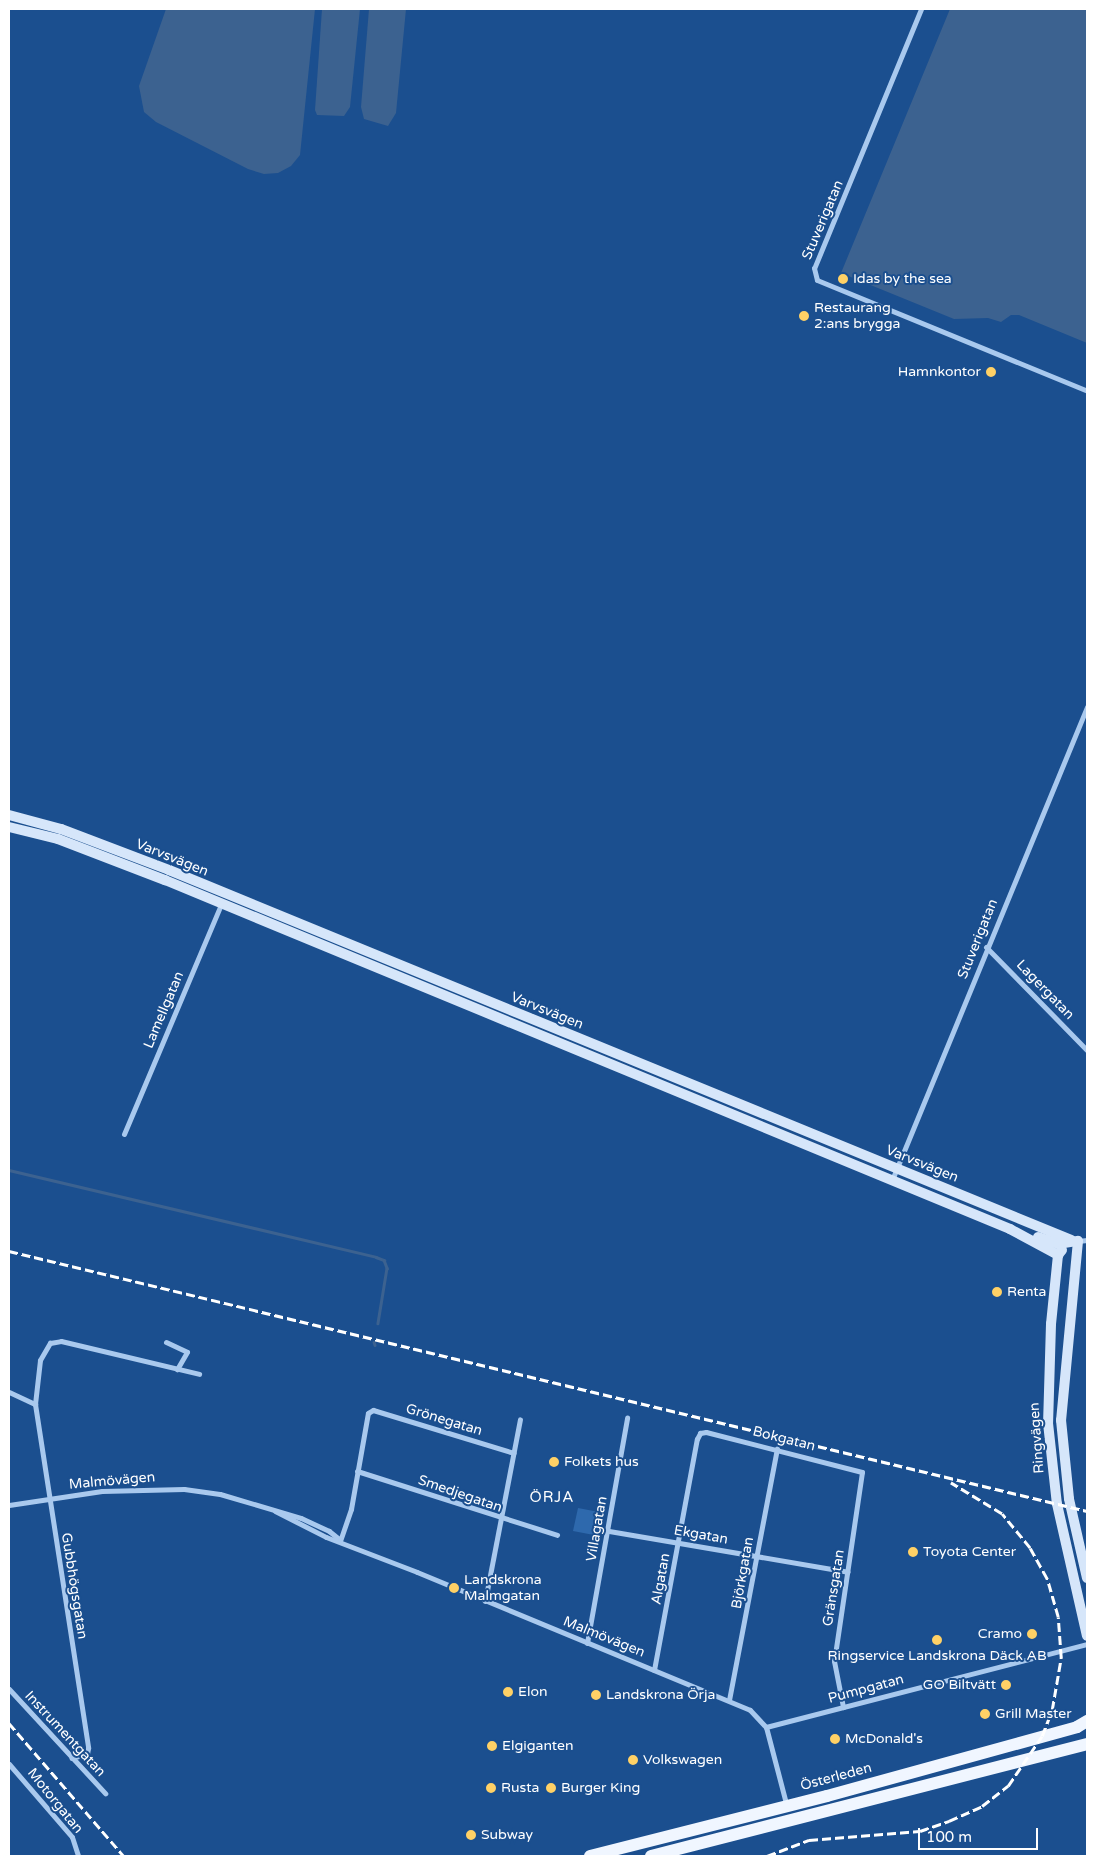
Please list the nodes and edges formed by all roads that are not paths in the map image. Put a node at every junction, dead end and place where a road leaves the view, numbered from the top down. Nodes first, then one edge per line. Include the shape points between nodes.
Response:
1 (921, 9) edge
2 (1087, 391) edge
3 (1087, 707) edge
4 (9, 815) edge
5 (9, 827) edge
6 (223, 900) junction
7 (986, 946) junction
8 (1087, 1050) edge
9 (124, 1134) dead end
10 (897, 1168) junction
11 (892, 1180) junction
12 (1010, 1229) junction
13 (1079, 1240) edge
14 (1058, 1255) junction
15 (166, 1342) dead end
16 (176, 1368) junction
17 (189, 1371) junction
18 (199, 1374) dead end
19 (188, 1378) dead end
20 (9, 1392) edge
21 (35, 1404) junction
22 (627, 1418) dead end
23 (520, 1419) dead end
24 (700, 1433) joint
25 (777, 1449) junction
26 (514, 1453) junction
27 (357, 1471) junction
28 (862, 1472) joint
29 (49, 1499) junction
30 (9, 1505) edge
31 (502, 1520) junction
32 (609, 1531) junction
33 (557, 1535) dead end
34 (340, 1540) junction
35 (679, 1543) junction
36 (758, 1556) junction
37 (848, 1572) junction
38 (1087, 1578) edge
39 (485, 1601) junction
40 (1087, 1636) edge
41 (587, 1642) junction
42 (1087, 1644) edge
43 (654, 1670) junction
44 (9, 1689) edge
45 (729, 1700) junction
46 (843, 1707) junction
47 (1087, 1721) edge
48 (766, 1727) junction
49 (1087, 1744) edge
50 (71, 1758) junction
51 (9, 1764) edge
52 (105, 1793) dead end
53 (786, 1806) junction
54 (788, 1820) junction
55 (78, 1856) edge
56 (590, 1856) edge
57 (651, 1856) edge

1 - 2 street, Stuverigatan via 814,268 817,280
3 - 7 street, Stuverigatan
4 - 6 main road, Varvsvägen via 61,828
5 - 6 main road, Varvsvägen via 58,839
6 - 9 street, Lamellgatan
6 - 10 main road, Varvsvägen
6 - 11 main road, Varvsvägen
7 - 8 street, Lagergatan
7 - 10 street, Stuverigatan
10 - 11 street, Stuverigatan
10 - 13 main road, Varvsvägen
11 - 12 main road, Varvsvägen
12 - 13 main road, Varvsvägen via 1058,1244
12 - 14 main road, Varvsvägen
13 - 14 main road
13 - 38 main road, Ringvägen via 1061,1420 1069,1499
14 - 40 main road, Ringvägen via 1047,1390 1051,1457 1063,1532
15 - 16 street via 187,1352
16 - 17 street, Gubbhögsgatan
16 - 21 street, Gubbhögsgatan via 72,1342 50,1343 38,1369
17 - 18 street, Gubbhögsgatan
17 - 19 street
20 - 21 street
21 - 29 street, Gubbhögsgatan
22 - 32 street, Villagatan
23 - 26 street
24 - 25 street, Bokgatan
24 - 35 street, Algatan
25 - 28 street, Bokgatan
25 - 36 street, Björkgatan
26 - 27 street, Grönegatan via 373,1410 368,1413
26 - 31 street
27 - 31 street, Smedjegatan
27 - 34 street via 351,1509
28 - 37 street, Gränsgatan
29 - 30 street, Malmövägen
29 - 34 street, Malmövägen via 141,1488 220,1494 275,1511 326,1537
29 - 50 street, Gubbhögsgatan via 88,1748 87,1754
31 - 33 street, Smedjegatan
31 - 39 street
32 - 35 street, Ekgatan
32 - 41 street, Villagatan
34 - 39 street, Malmövägen
35 - 36 street, Ekgatan
35 - 43 street, Algatan
36 - 37 street, Ekgatan
36 - 45 street, Björkgatan
37 - 46 street, Gränsgatan via 834,1661
39 - 41 street, Malmövägen
41 - 43 street, Malmövägen
42 - 46 street, Pumpgatan
43 - 45 street, Malmövägen
44 - 50 street, Instrumentgatan
45 - 48 street, Malmövägen via 757,1715
46 - 48 street, Pumpgatan
47 - 53 main road, Österleden via 1077,1727
48 - 53 street
49 - 54 main road
50 - 52 street, Instrumentgatan
51 - 55 street, Motorgatan via 72,1836
53 - 54 street
53 - 56 main road, Österleden
54 - 57 main road

